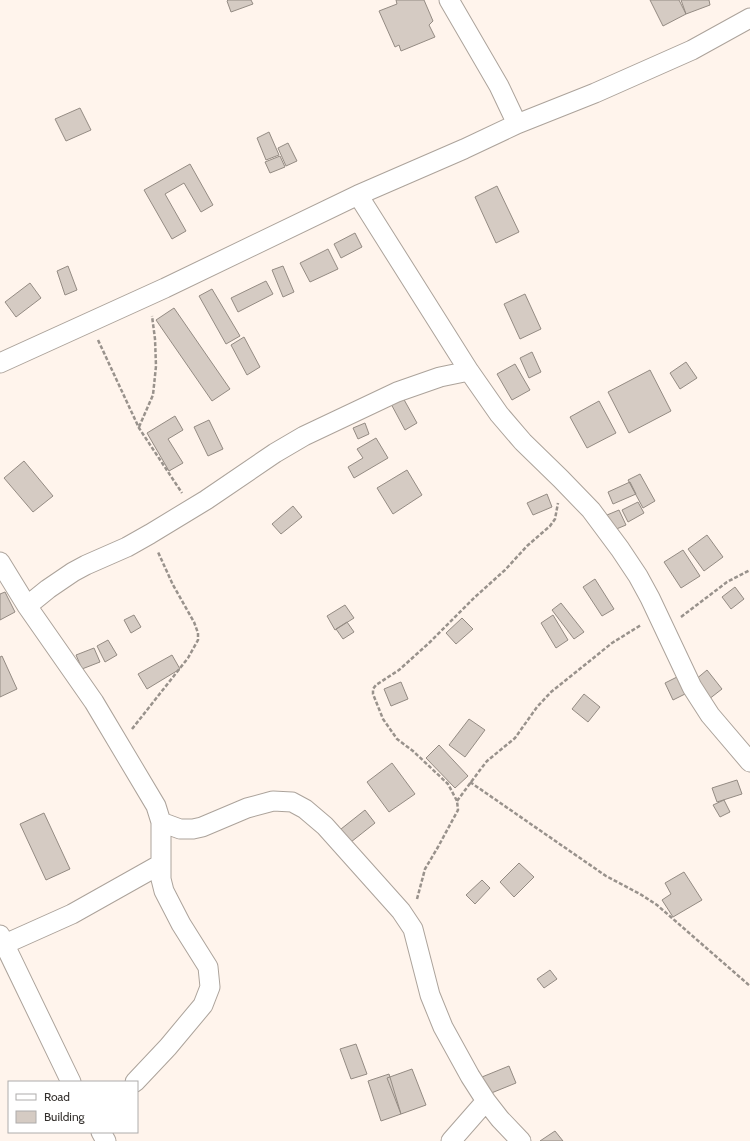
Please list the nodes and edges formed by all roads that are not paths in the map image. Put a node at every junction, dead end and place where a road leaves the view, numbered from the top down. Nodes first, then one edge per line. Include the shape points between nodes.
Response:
1 (449, 0) edge
2 (750, 18) edge
3 (517, 124) junction
4 (358, 195) junction
5 (0, 363) edge
6 (469, 371) junction
7 (0, 562) edge
8 (27, 606) junction
9 (750, 762) edge
10 (161, 822) junction
11 (161, 864) junction
12 (4, 948) edge
13 (70, 1081) edge
14 (136, 1081) edge
15 (486, 1101) junction
16 (451, 1141) edge
17 (521, 1141) edge

1 - 3 street via 496,80
2 - 3 street via 692,50
3 - 4 street
4 - 5 street via 149,296
4 - 6 street
6 - 8 street via 396,392 304,436 150,534 73,572
6 - 9 street via 522,442 591,510 620,549 638,576 692,687 710,715
7 - 8 street
8 - 10 street via 94,702 156,806
10 - 11 street
10 - 15 street via 193,829 273,801 292,802 306,809 325,826 401,911 413,929 430,995 443,1027
11 - 12 street via 72,914
11 - 14 street via 164,891 208,967 210,987 203,1006
12 - 13 street
15 - 16 street
15 - 17 street

